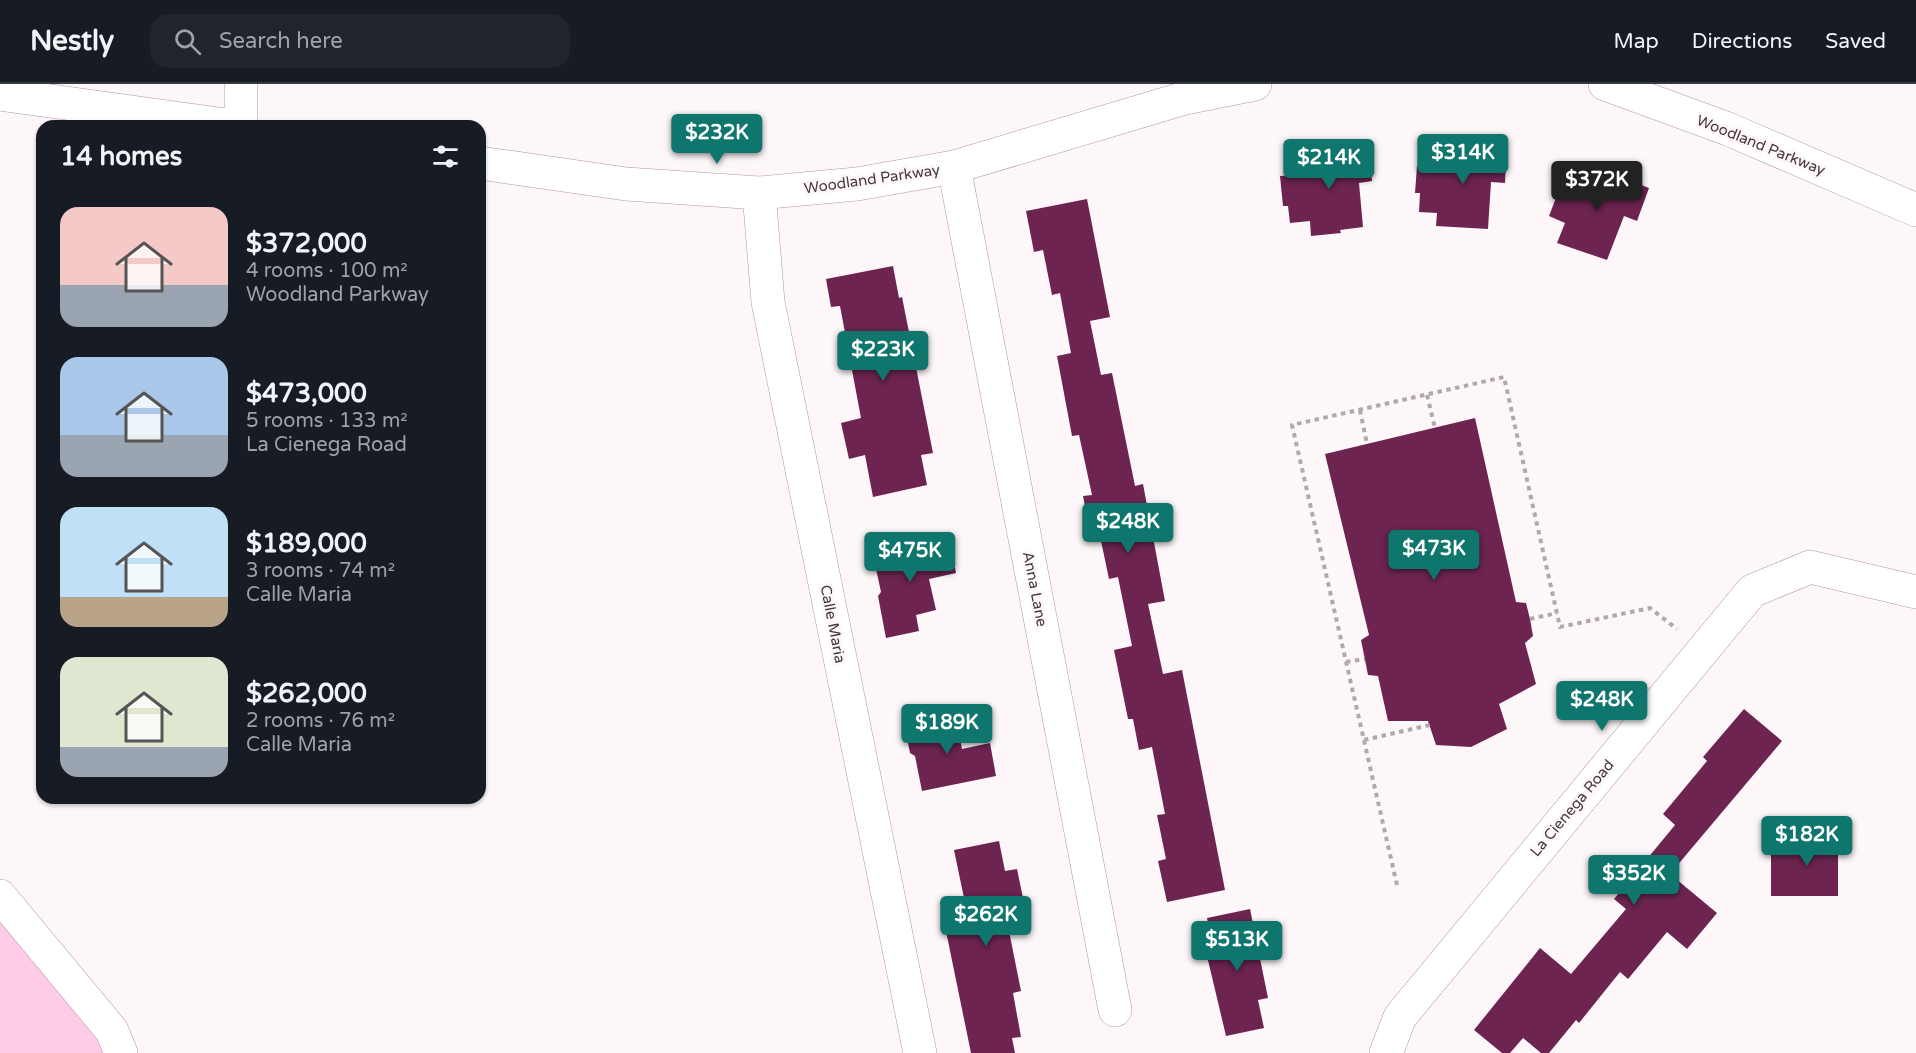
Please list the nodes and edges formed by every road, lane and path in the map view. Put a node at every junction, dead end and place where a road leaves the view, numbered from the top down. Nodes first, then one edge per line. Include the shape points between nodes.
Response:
1 (241, 84) edge
2 (1255, 84) edge
3 (1605, 84) edge
4 (0, 94) edge
5 (189, 120) edge
6 (241, 120) edge
7 (486, 164) edge
8 (954, 167) junction
9 (759, 193) junction
10 (1916, 210) edge
11 (1427, 395) junction
12 (1360, 410) junction
13 (1435, 428) dead end
14 (1367, 444) dead end
15 (1916, 592) edge
16 (1557, 613) junction
17 (1530, 619) dead end
18 (1677, 629) dead end
19 (1365, 659) dead end
20 (1346, 662) junction
21 (1430, 725) dead end
22 (1364, 740) junction
23 (1397, 885) dead end
24 (0, 896) edge
25 (1115, 1010) dead end
26 (121, 1053) edge
27 (920, 1053) edge
28 (1386, 1053) edge

1 - 6 street
2 - 8 street, Woodland Parkway via 1185,98
3 - 10 street, Woodland Parkway via 1728,129
4 - 5 street
7 - 9 street, Woodland Parkway via 626,184
8 - 9 street, Woodland Parkway via 857,184
8 - 25 street, Anna Lane
9 - 27 street, Calle Maria via 768,302
11 - 12 path
11 - 13 path
11 - 16 path via 1504,377
12 - 14 path
12 - 20 path via 1292,425
15 - 28 street, La Cienega Road via 1810,567 1752,591 1400,1017
16 - 17 path
16 - 18 path via 1560,627 1650,608
19 - 20 path
20 - 22 path
21 - 22 path
22 - 23 path
24 - 26 street via 112,1030

